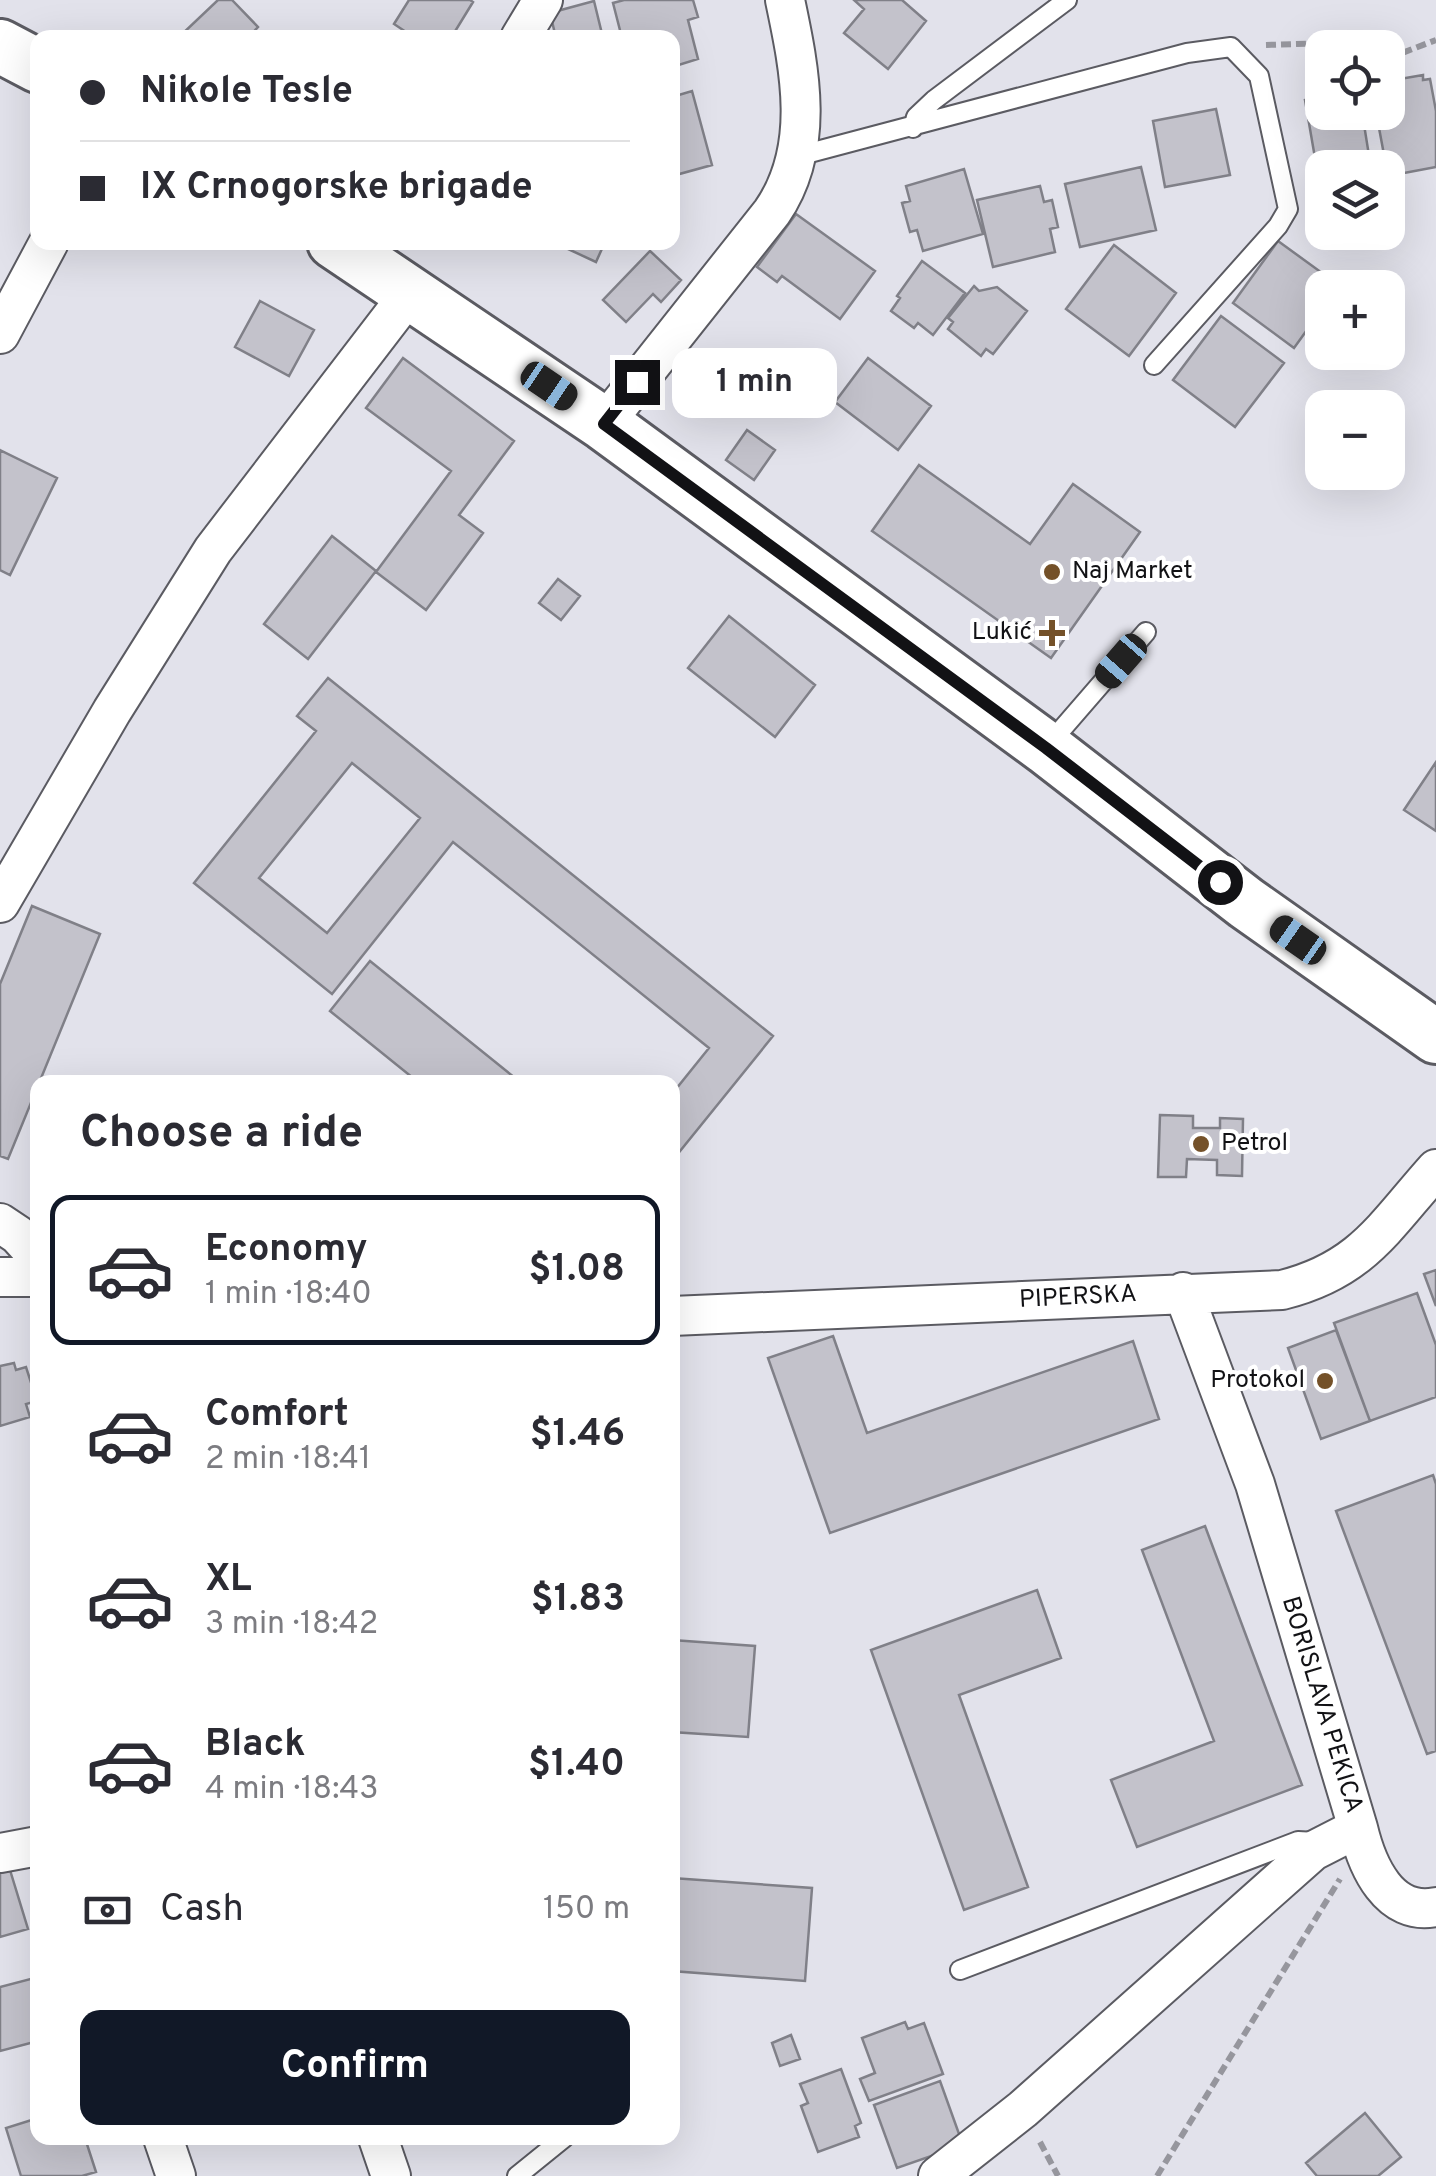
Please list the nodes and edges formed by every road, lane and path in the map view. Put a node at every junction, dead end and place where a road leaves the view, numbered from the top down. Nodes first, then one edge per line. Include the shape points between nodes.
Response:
1 (543, 0) edge
2 (786, 0) edge
3 (1066, 0) edge
4 (525, 30) edge
5 (1436, 40) edge
6 (1305, 44) edge
7 (0, 46) edge
8 (1231, 47) junction
9 (1405, 52) edge
10 (30, 62) edge
11 (913, 128) junction
12 (798, 156) junction
13 (45, 250) edge
14 (346, 250) edge
15 (410, 293) junction
16 (0, 334) edge
17 (1154, 366) dead end
18 (604, 424) junction
19 (1146, 632) dead end
20 (1046, 748) junction
21 (0, 903) edge
22 (1436, 1037) edge
23 (1436, 1169) edge
24 (0, 1223) edge
25 (30, 1248) edge
26 (0, 1277) edge
27 (30, 1278) edge
28 (1183, 1292) junction
29 (680, 1316) edge
30 (1341, 1836) junction
31 (30, 1848) edge
32 (0, 1854) edge
33 (1436, 1907) edge
34 (960, 1970) dead end
35 (166, 2145) edge
36 (380, 2145) edge
37 (556, 2145) edge
38 (176, 2176) edge
39 (391, 2176) edge
40 (518, 2176) edge
41 (938, 2176) edge
42 (1157, 2176) edge

1 - 4 street
2 - 12 street via 801,88
3 - 11 lane via 934,100
5 - 9 path
6 - 8 path
7 - 10 street
8 - 11 lane via 1187,53
8 - 17 lane via 1260,76 1288,209
11 - 12 lane
12 - 18 street via 772,212
13 - 16 street
14 - 15 street
15 - 18 street
15 - 21 street via 213,550
18 - 20 street
19 - 20 lane
20 - 22 street via 1246,903
23 - 28 street, PIPERSKA via 1358,1256 1332,1272 1282,1290
24 - 25 street
26 - 27 street
28 - 29 street, PIPERSKA
28 - 30 street, BORISLAVA PEKICA via 1255,1484
30 - 33 street via 1391,1895 1406,1906
30 - 34 lane via 1298,1842
30 - 41 street, BORISLAVA PEKICA
30 - 42 path via 1350,1862
31 - 32 street
35 - 38 street
36 - 39 street
37 - 40 lane

